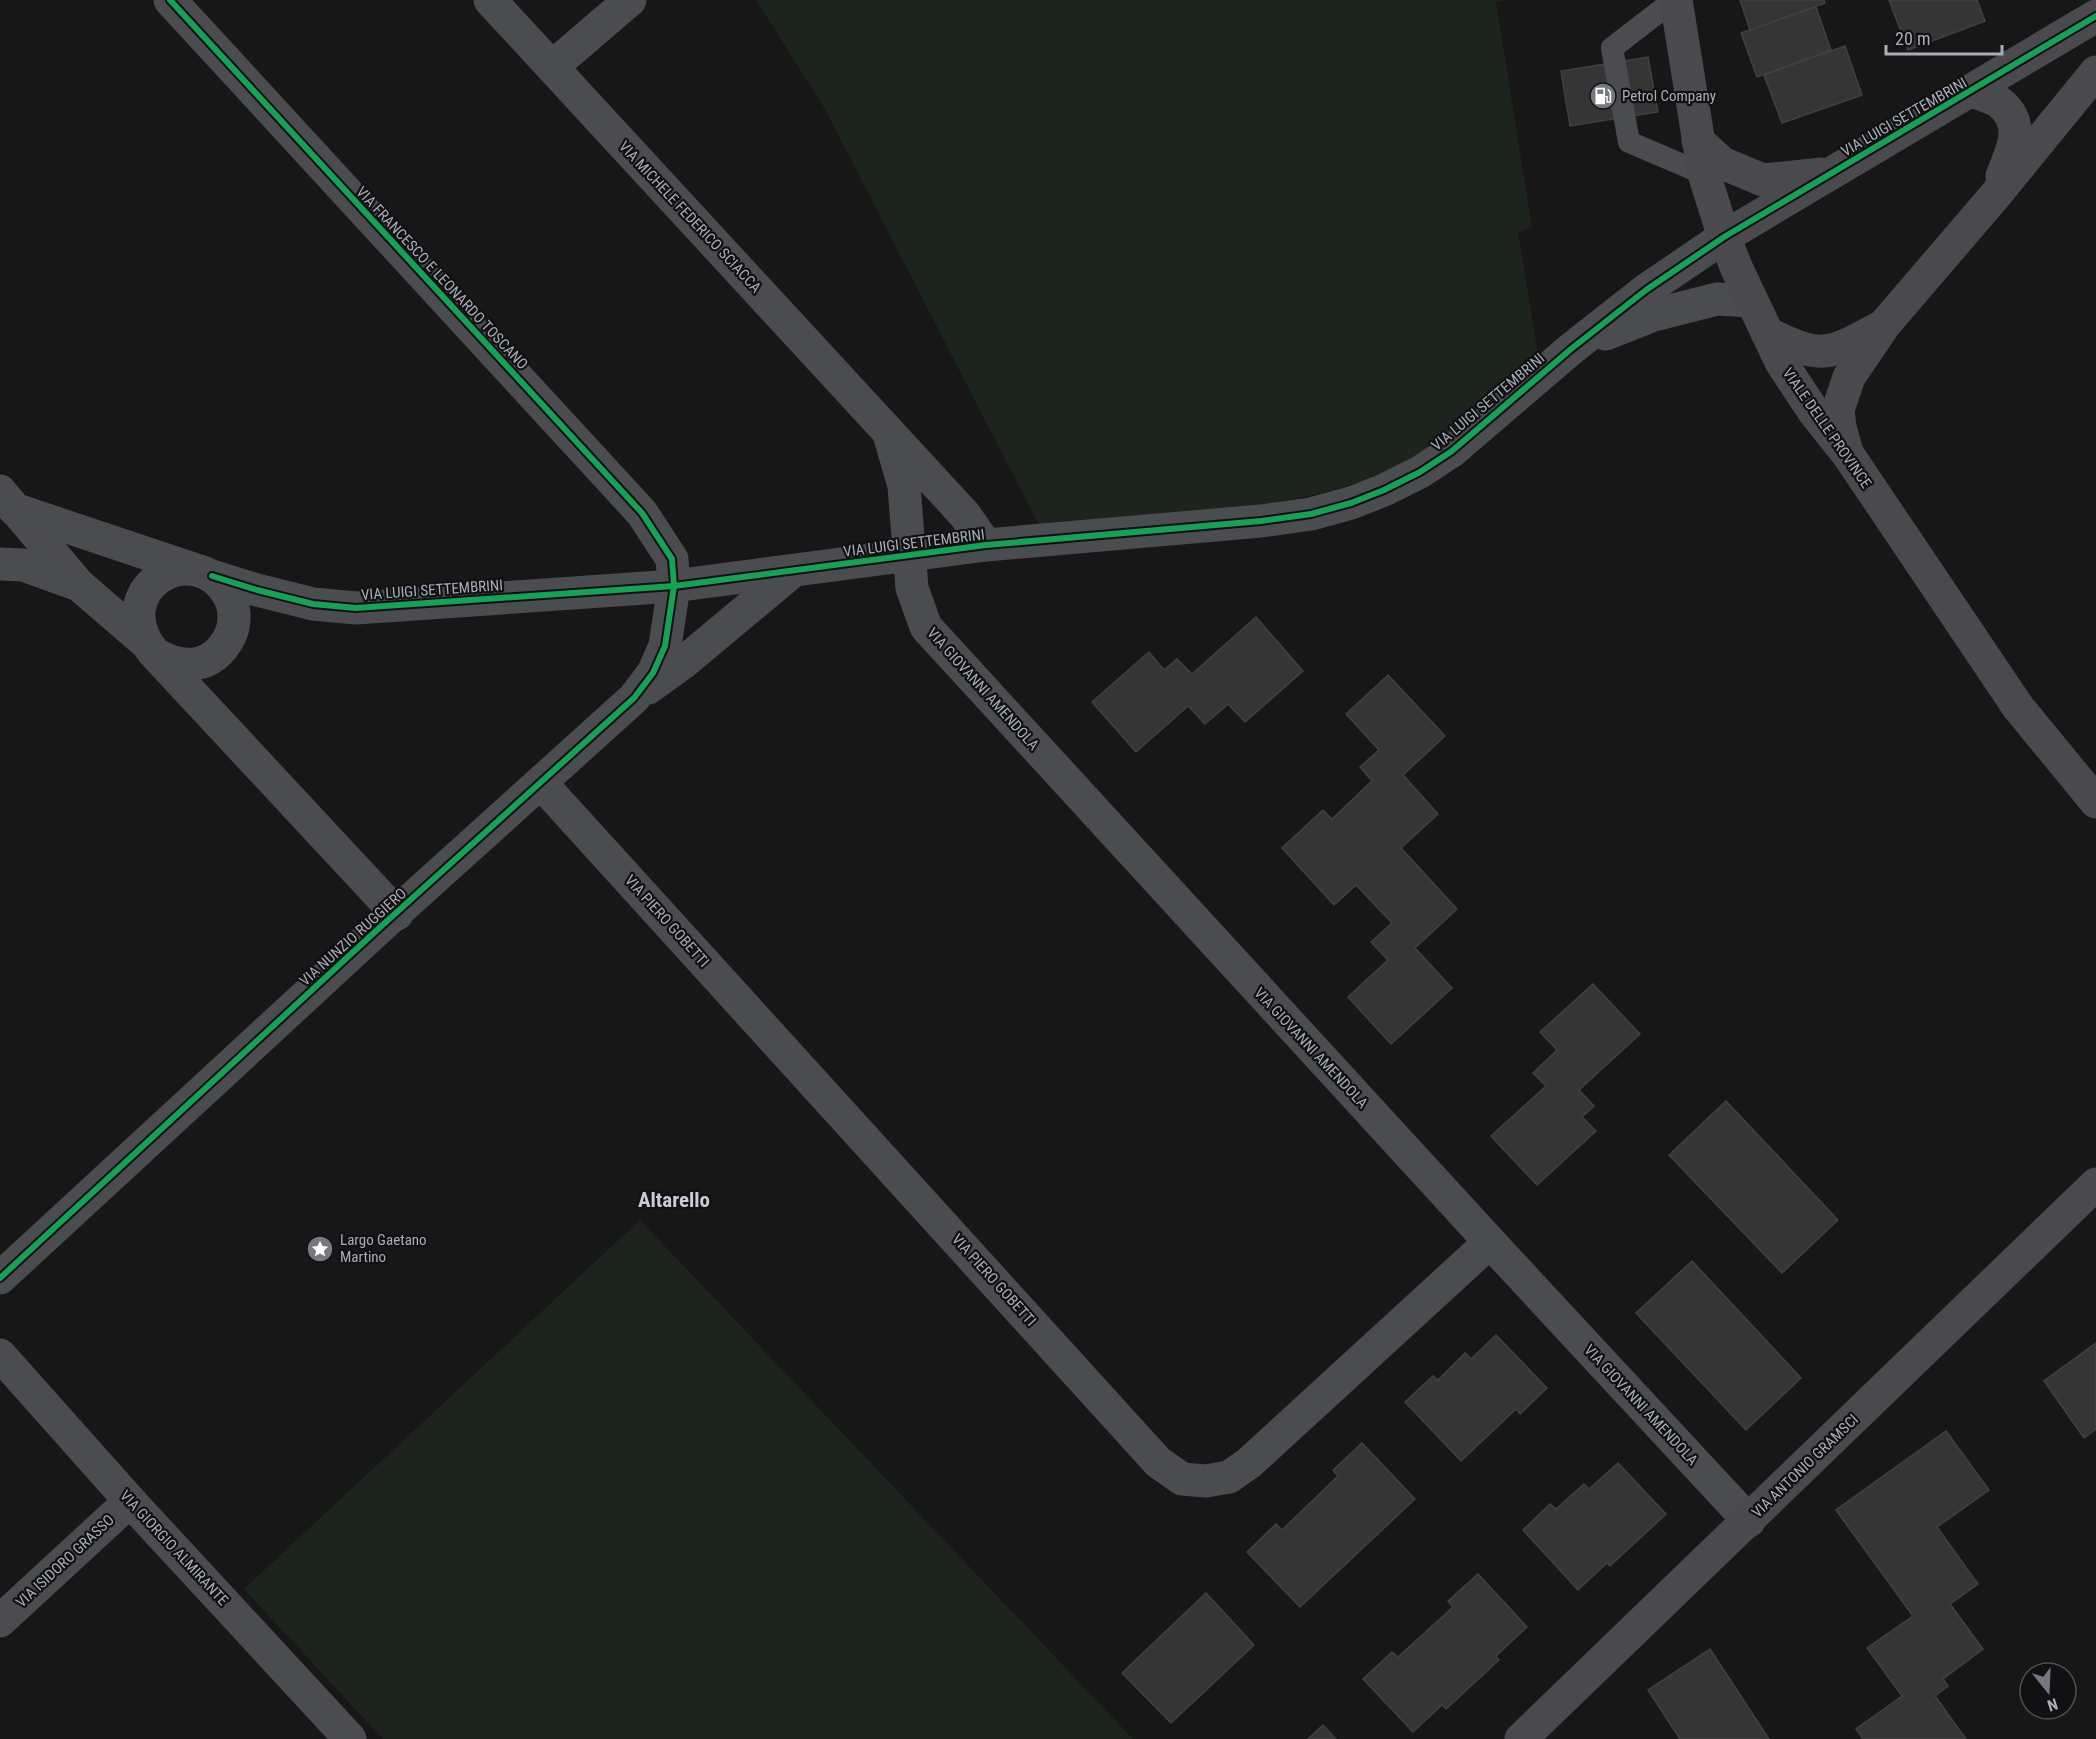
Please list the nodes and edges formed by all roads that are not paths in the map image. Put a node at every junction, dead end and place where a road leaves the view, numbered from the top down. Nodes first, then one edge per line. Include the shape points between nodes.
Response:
1 (170, 0) edge
2 (490, 0) edge
3 (630, 0) edge
4 (1675, 0) edge
5 (2096, 16) edge
6 (552, 67) junction
7 (2096, 72) edge
8 (1972, 91) junction
9 (1698, 141) junction
10 (1832, 173) junction
11 (1704, 174) junction
12 (1993, 198) junction
13 (1724, 237) junction
14 (1751, 301) junction
15 (1885, 324) junction
16 (1767, 333) junction
17 (1572, 349) junction
18 (889, 434) junction
19 (1849, 456) junction
20 (5, 503) edge
21 (986, 545) junction
22 (908, 556) junction
23 (0, 564) edge
24 (793, 571) junction
25 (205, 573) junction
26 (79, 585) junction
27 (674, 586) junction
28 (149, 647) junction
29 (634, 698) junction
30 (541, 783) junction
31 (2096, 802) edge
32 (397, 914) junction
33 (2093, 1185) edge
34 (1490, 1242) junction
35 (0, 1278) edge
36 (0, 1355) edge
37 (130, 1501) junction
38 (1749, 1521) junction
39 (0, 1621) edge
40 (350, 1739) edge
41 (1521, 1739) edge

1 - 27 street, VIA FRANCESCO E LEONARDO TOSCANO via 642,513 672,559
2 - 6 street, VIA MICHELE FEDERICO SCIACCA
3 - 6 street
4 - 9 street, VIALE DELLE PROVINCE
4 - 11 lane via 1612,48 1629,142
5 - 8 street, VIA LUIGI SETTEMBRINI
6 - 18 street, VIA MICHELE FEDERICO SCIACCA
7 - 12 street
8 - 10 street, VIA LUIGI SETTEMBRINI
8 - 12 street via 1999,102 2013,119 2016,140
9 - 10 street via 1722,163 1763,180
9 - 11 street, VIALE DELLE PROVINCE
10 - 13 street, VIA LUIGI SETTEMBRINI
11 - 13 street, VIALE DELLE PROVINCE
12 - 15 street
13 - 14 street, VIALE DELLE PROVINCE
13 - 17 street, VIA LUIGI SETTEMBRINI via 1646,290
14 - 16 street, VIALE DELLE PROVINCE
14 - 17 street via 1717,299 1654,315
15 - 16 street via 1846,346 1818,353
15 - 19 street via 1849,377 1838,410
16 - 19 street, VIALE DELLE PROVINCE via 1786,371
17 - 21 street, VIA LUIGI SETTEMBRINI via 1452,451 1420,472 1351,503 1261,521
18 - 21 street, VIA MICHELE FEDERICO SCIACCA via 965,515
18 - 22 street, VIA GIOVANNI AMENDOLA via 904,486
19 - 31 street, VIALE DELLE PROVINCE via 2018,707
20 - 25 street, VIA LUIGI SETTEMBRINI
20 - 26 street
21 - 22 street, VIA LUIGI SETTEMBRINI
22 - 24 street, VIA LUIGI SETTEMBRINI
22 - 34 street, VIA GIOVANNI AMENDOLA via 920,614 934,637
23 - 26 street via 23,565
24 - 27 street, VIA LUIGI SETTEMBRINI
24 - 29 street via 684,662
25 - 27 street, VIA LUIGI SETTEMBRINI via 313,604 356,608
25 - 28 street via 182,569 166,573 143,595 138,626
25 - 28 street via 224,587 231,601 232,632 224,646 198,664 182,665 167,662
26 - 28 street
27 - 29 street, VIA NUNZIO RUGGIERO via 665,646 653,673
28 - 32 street
29 - 30 street, VIA NUNZIO RUGGIERO
30 - 32 street, VIA NUNZIO RUGGIERO
30 - 34 street, VIA PIERO GOBETTI via 1158,1462 1182,1479 1206,1481 1229,1477 1249,1463
32 - 35 street, VIA NUNZIO RUGGIERO
33 - 38 street, VIA ANTONIO GRAMSCI
34 - 38 street, VIA GIOVANNI AMENDOLA
36 - 37 street, VIA GIORGIO ALMIRANTE
37 - 39 street, VIA ISIDORO GRASSO
37 - 40 street, VIA GIORGIO ALMIRANTE
38 - 41 street, VIA ANTONIO GRAMSCI

